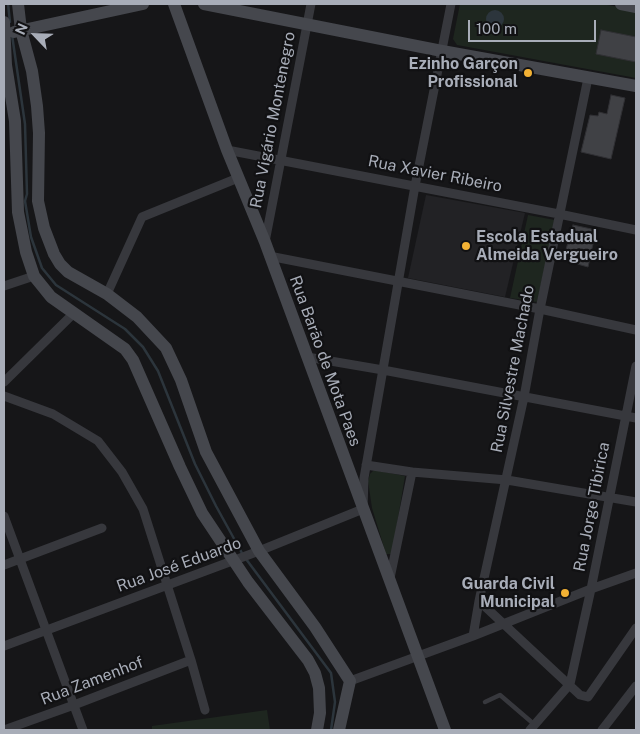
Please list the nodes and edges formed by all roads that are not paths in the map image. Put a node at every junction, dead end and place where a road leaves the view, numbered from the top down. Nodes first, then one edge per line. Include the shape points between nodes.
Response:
1 (18, 4) edge
2 (143, 4) edge
3 (174, 4) edge
4 (204, 4) edge
5 (311, 4) edge
6 (451, 4) edge
7 (620, 4) edge
8 (636, 6) edge
9 (307, 24) junction
10 (4, 30) edge
11 (21, 30) junction
12 (442, 51) junction
13 (5, 66) edge
14 (588, 78) junction
15 (636, 86) edge
16 (227, 150) junction
17 (280, 160) junction
18 (238, 178) junction
19 (415, 186) junction
20 (560, 214) junction
21 (636, 230) edge
22 (265, 242) junction
23 (269, 256) junction
24 (34, 276) junction
25 (399, 281) junction
26 (4, 286) edge
27 (107, 294) junction
28 (540, 309) junction
29 (74, 313) junction
30 (636, 330) edge
31 (308, 358) junction
32 (636, 366) edge
33 (383, 370) junction
34 (4, 382) edge
35 (4, 396) edge
36 (524, 397) junction
37 (626, 416) junction
38 (636, 418) edge
39 (366, 465) junction
40 (412, 472) junction
41 (507, 480) junction
42 (610, 498) junction
43 (636, 502) edge
44 (363, 509) junction
45 (4, 516) edge
46 (102, 528) dead end
47 (259, 551) junction
48 (20, 558) junction
49 (234, 560) junction
50 (4, 565) edge
51 (636, 573) edge
52 (390, 578) junction
53 (168, 585) junction
54 (592, 589) junction
55 (479, 602) junction
56 (504, 623) junction
57 (47, 629) junction
58 (635, 633) edge
59 (473, 636) junction
60 (4, 646) edge
61 (417, 657) junction
62 (191, 660) junction
63 (350, 682) junction
64 (570, 684) junction
65 (636, 686) edge
66 (485, 702) dead end
67 (74, 705) junction
68 (205, 710) dead end
69 (533, 728) edge
70 (4, 730) edge
71 (83, 730) edge
72 (317, 730) edge
73 (339, 730) edge
74 (445, 730) edge
75 (602, 730) edge

1 - 11 main road
2 - 11 main road
3 - 16 main road, Rua Barão de Mota Paes
4 - 9 main road
5 - 9 street, Rua Vigário Montenegro
6 - 12 street
7 - 8 main road
9 - 12 main road
9 - 17 street, Rua Vigário Montenegro
10 - 11 main road
10 - 13 main road
11 - 27 main road via 32,70 37,106 38,201 49,243 68,272
12 - 14 main road
12 - 19 street
13 - 24 main road via 15,121 18,212
14 - 15 main road
14 - 20 street, Rua Silvestre Machado
16 - 17 street, Rua Xavier Ribeiro
16 - 18 main road, Rua Barão de Mota Paes
17 - 19 street, Rua Xavier Ribeiro
17 - 22 street, Rua Vigário Montenegro
18 - 22 main road, Rua Barão de Mota Paes
18 - 27 street via 142,217
19 - 20 street, Rua Xavier Ribeiro
19 - 25 street
20 - 21 street, Rua Xavier Ribeiro
20 - 28 street, Rua Silvestre Machado
22 - 23 main road, Rua Barão de Mota Paes
23 - 25 street
23 - 31 main road, Rua Barão de Mota Paes
24 - 26 street
24 - 29 main road via 51,297
25 - 28 street
25 - 33 street
27 - 47 main road via 137,317 166,348 181,380 206,452
28 - 30 street
28 - 36 street, Rua Silvestre Machado
29 - 34 street
29 - 49 main road via 125,349 133,360 202,512
31 - 33 street
31 - 44 main road, Rua Barão de Mota Paes
32 - 37 street, Rua Jorge Tibirica
33 - 36 street
33 - 39 street
35 - 53 street via 53,414 98,441 122,472 142,509
36 - 37 street
36 - 41 street, Rua Silvestre Machado
37 - 38 street
37 - 42 street, Rua Jorge Tibirica
39 - 40 street
39 - 44 street
40 - 41 street
40 - 52 street
41 - 42 street
41 - 55 street, Rua Silvestre Machado
42 - 43 street
42 - 54 street, Rua Jorge Tibirica
44 - 47 street, Rua José Eduardo
44 - 52 main road, Rua Barão de Mota Paes
45 - 48 street
46 - 48 street
47 - 49 street, Rua José Eduardo
47 - 63 main road via 315,627
48 - 50 street
48 - 57 street
49 - 53 street, Rua José Eduardo
49 - 72 main road via 316,673 320,714
51 - 54 street
52 - 61 main road, Rua Barão de Mota Paes
53 - 57 street, Rua José Eduardo
53 - 62 street
54 - 56 street
54 - 64 street, Rua Jorge Tibirica
55 - 56 street
55 - 59 street, Rua Silvestre Machado
56 - 59 street
56 - 64 street
57 - 60 street, Rua José Eduardo
57 - 67 street
58 - 64 street via 588,697 580,695
59 - 61 street
61 - 63 street
61 - 74 main road, Rua Barão de Mota Paes
62 - 67 street, Rua Zamenhof
62 - 68 street
63 - 73 main road
64 - 69 street
65 - 75 street
66 - 69 lane via 500,695
67 - 70 street, Rua Zamenhof
67 - 71 street

